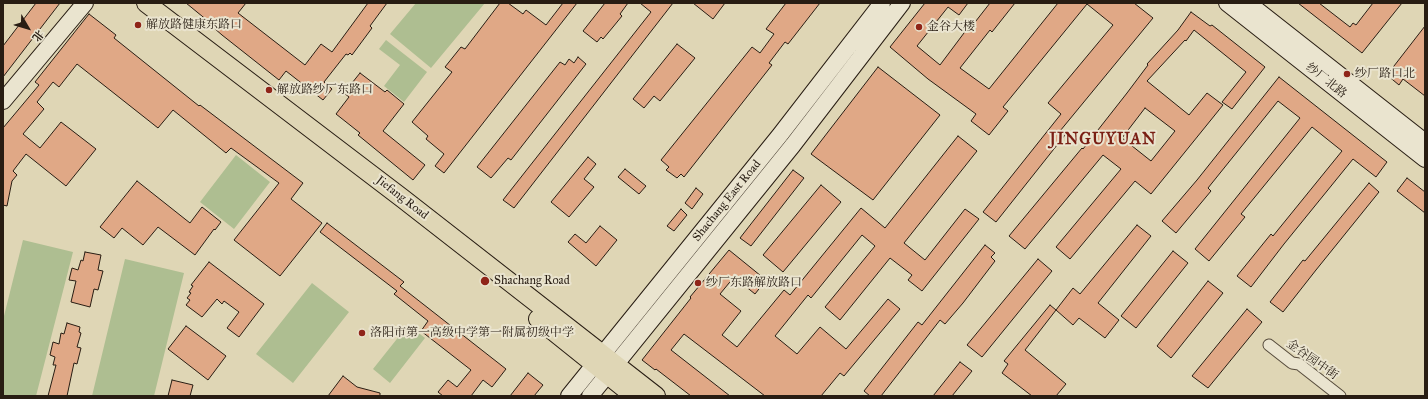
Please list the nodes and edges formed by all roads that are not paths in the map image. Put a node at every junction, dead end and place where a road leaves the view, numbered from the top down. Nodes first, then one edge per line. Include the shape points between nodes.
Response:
1 (85, 3) edge
2 (134, 3) edge
3 (146, 3) edge
4 (882, 3) edge
5 (902, 3) edge
6 (1227, 3) edge
7 (1248, 3) edge
8 (3, 101) edge
9 (1425, 142) edge
10 (1425, 159) edge
11 (1269, 345) dead end
12 (605, 365) junction
13 (569, 396) edge
14 (590, 396) edge
15 (634, 396) edge
16 (656, 396) edge
17 (1340, 396) edge

1 - 8 main road
2 - 12 main road, Jiefang Road
3 - 12 main road, Jiefang Road via 402,198
4 - 12 main road, Shachang East Road
5 - 12 main road, Shachang East Road via 793,145
6 - 10 main road, 纱厂北路
7 - 9 main road, 纱厂北路
11 - 17 street, 金谷园中街 via 1292,363 1299,364
12 - 13 main road, Shachang East Road
12 - 14 main road, Shachang East Road
12 - 15 main road, Jiefang Road
12 - 16 main road, Jiefang Road

